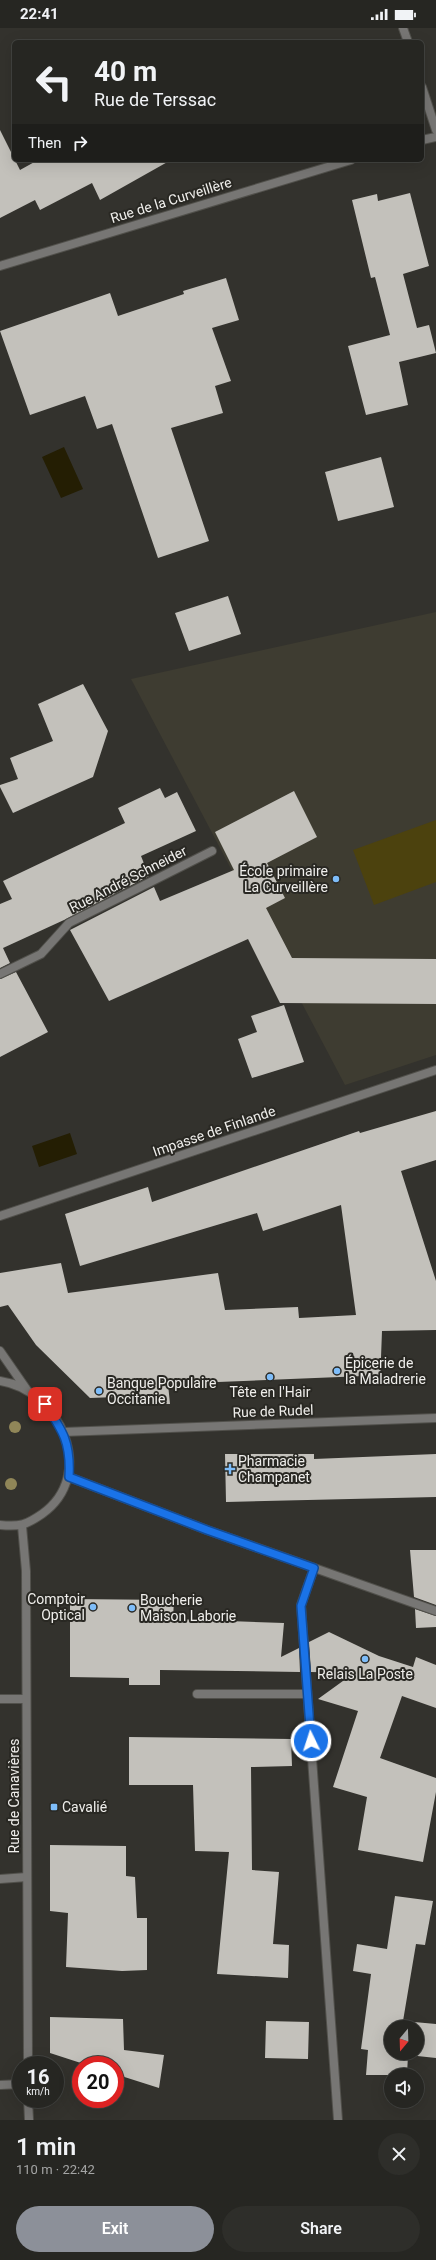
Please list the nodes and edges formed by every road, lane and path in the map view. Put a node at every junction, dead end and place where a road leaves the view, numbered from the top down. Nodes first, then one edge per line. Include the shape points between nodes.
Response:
1 (403, 28) edge
2 (407, 40) edge
3 (424, 93) edge
4 (436, 130) edge
5 (436, 137) edge
6 (424, 140) edge
7 (344, 162) edge
8 (0, 266) edge
9 (212, 851) dead end
10 (0, 974) edge
11 (436, 1070) edge
12 (0, 1216) edge
13 (0, 1351) edge
14 (0, 1381) edge
15 (26, 1390) junction
16 (436, 1418) edge
17 (63, 1432) junction
18 (69, 1477) junction
19 (0, 1525) edge
20 (22, 1526) junction
21 (314, 1568) junction
22 (436, 1611) edge
23 (197, 1694) dead end
24 (307, 1694) junction
25 (0, 1698) edge
26 (26, 1699) junction
27 (27, 1877) junction
28 (0, 1879) edge
29 (28, 2056) edge
30 (12, 2084) edge
31 (0, 2085) edge
32 (28, 2108) edge
33 (29, 2120) edge
34 (338, 2120) edge

1 - 2 street
3 - 4 street
5 - 6 street
7 - 8 street, Rue de la Curveillère
9 - 10 street, Rue André Schneider via 70,923 41,954
11 - 12 street, Impasse de Finlande
13 - 15 street
14 - 15 street
15 - 17 street via 45,1404
16 - 17 street, Rue de Rudel
17 - 18 street via 70,1457
18 - 20 street via 60,1496 47,1510
18 - 21 street
19 - 20 street
20 - 26 street, Rue de Canavières via 26,1571
21 - 22 street
21 - 24 street via 301,1606
23 - 24 street
24 - 34 street
25 - 26 street
26 - 27 street, Rue de Canavières
27 - 28 street
27 - 29 street, Rue de Canavières
30 - 31 street
32 - 33 street

